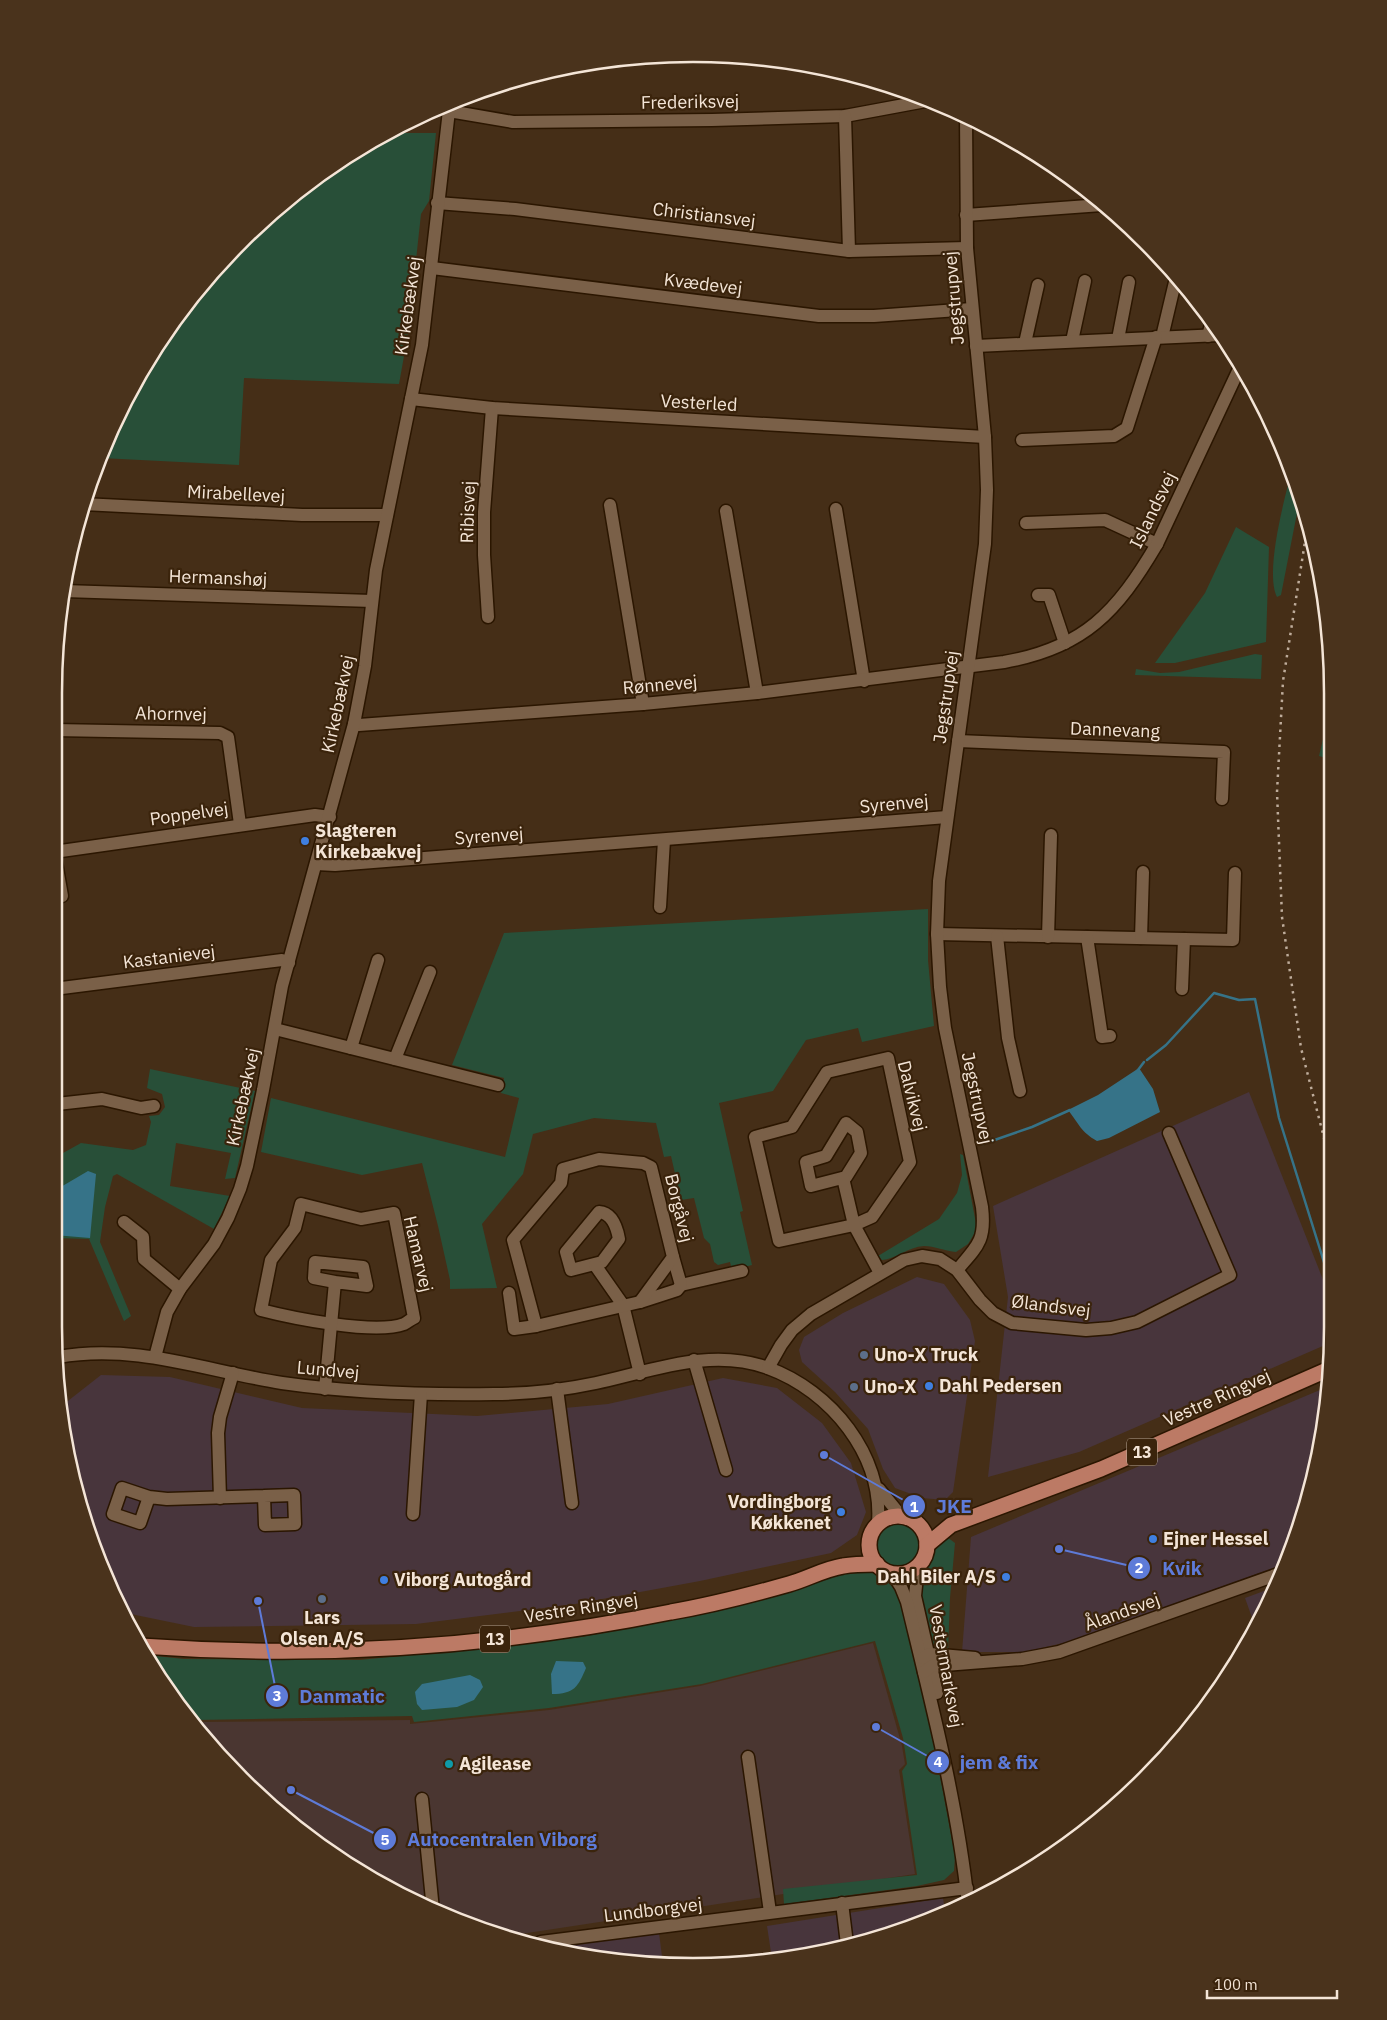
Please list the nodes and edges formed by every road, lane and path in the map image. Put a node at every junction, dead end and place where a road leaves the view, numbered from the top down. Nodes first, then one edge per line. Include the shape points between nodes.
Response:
1 (914, 103) edge
2 (459, 108) edge
3 (449, 112) edge
4 (845, 116) junction
5 (966, 125) edge
6 (437, 203) junction
7 (1094, 206) edge
8 (966, 215) junction
9 (967, 248) junction
10 (849, 251) junction
11 (432, 268) junction
12 (1085, 281) dead end
13 (1130, 282) dead end
14 (1038, 284) dead end
15 (1174, 285) edge
16 (972, 309) junction
17 (1212, 335) edge
18 (1159, 337) junction
19 (1118, 339) junction
20 (1072, 340) junction
21 (1025, 343) junction
22 (976, 346) junction
23 (1237, 373) edge
24 (411, 399) junction
25 (492, 408) junction
26 (984, 437) junction
27 (1022, 440) dead end
28 (92, 504) edge
29 (610, 505) dead end
30 (836, 509) dead end
31 (726, 511) dead end
32 (388, 515) junction
33 (1026, 523) dead end
34 (1157, 544) junction
35 (71, 591) edge
36 (1038, 595) dead end
37 (372, 600) junction
38 (488, 617) dead end
39 (1065, 643) junction
40 (968, 667) junction
41 (864, 681) junction
42 (757, 693) junction
43 (643, 704) junction
44 (354, 724) junction
45 (62, 730) edge
46 (958, 741) junction
47 (1222, 798) dead end
48 (330, 817) junction
49 (948, 817) junction
50 (240, 824) junction
51 (1051, 835) dead end
52 (664, 840) junction
53 (62, 850) edge
54 (316, 864) junction
55 (1144, 872) dead end
56 (1235, 873) dead end
57 (660, 907) dead end
58 (937, 934) junction
59 (997, 936) junction
60 (1048, 936) junction
61 (1087, 937) junction
62 (1142, 938) junction
63 (1184, 939) junction
64 (378, 960) dead end
65 (289, 962) junction
66 (430, 972) dead end
67 (62, 988) edge
68 (1182, 989) dead end
69 (275, 1029) junction
70 (1110, 1036) dead end
71 (351, 1048) junction
72 (395, 1059) junction
73 (498, 1085) dead end
74 (1020, 1091) dead end
75 (62, 1103) edge
76 (154, 1106) dead end
77 (1168, 1133) dead end
78 (843, 1178) junction
79 (124, 1222) dead end
80 (854, 1225) junction
81 (673, 1257) junction
82 (595, 1264) junction
83 (742, 1270) dead end
84 (957, 1270) junction
85 (880, 1273) junction
86 (335, 1282) dead end
87 (681, 1285) junction
88 (180, 1289) junction
89 (509, 1293) dead end
90 (640, 1302) junction
91 (623, 1305) junction
92 (332, 1324) junction
93 (536, 1326) junction
94 (63, 1356) edge
95 (155, 1357) junction
96 (694, 1360) junction
97 (768, 1368) junction
98 (1323, 1372) edge
99 (233, 1373) junction
100 (640, 1374) junction
101 (325, 1389) junction
102 (557, 1389) junction
103 (420, 1394) junction
104 (726, 1470) dead end
105 (877, 1487) junction
106 (264, 1496) dead end
107 (149, 1497) dead end
108 (220, 1498) junction
109 (572, 1503) dead end
110 (413, 1514) dead end
111 (901, 1516) junction
112 (878, 1523) junction
113 (918, 1525) junction
114 (951, 1525) junction
115 (869, 1542) junction
116 (927, 1545) junction
117 (876, 1564) junction
118 (842, 1566) junction
119 (918, 1566) junction
120 (892, 1573) junction
121 (1272, 1576) edge
122 (150, 1646) edge
123 (927, 1663) junction
124 (748, 1757) dead end
125 (422, 1799) dead end
126 (966, 1888) junction
127 (967, 1895) edge
128 (432, 1900) edge
129 (842, 1903) junction
130 (770, 1912) junction
131 (846, 1938) edge
132 (551, 1941) edge

1 - 4 street, Frederiksvej
2 - 4 street, Frederiksvej via 513,122
3 - 6 street, Kirkebækvej
4 - 10 street
5 - 8 street, Jegstrupvej
6 - 10 street, Christiansvej via 515,209
6 - 11 street, Kirkebækvej
7 - 8 street
8 - 9 street, Jegstrupvej
9 - 10 street, Christiansvej
9 - 16 street, Jegstrupvej
11 - 16 street, Kvædevej via 819,316 874,316
11 - 24 street, Kirkebækvej
12 - 20 street
13 - 19 street
14 - 21 street
15 - 18 street
16 - 22 street, Jegstrupvej
17 - 18 street
18 - 19 street
18 - 27 street via 1127,428 1114,436
19 - 20 street
20 - 21 street
21 - 22 street
22 - 26 street, Jegstrupvej
23 - 34 street, Islandsvej
24 - 25 street, Vesterled
24 - 32 street, Kirkebækvej
25 - 26 street, Vesterled
25 - 38 street, Ribisvej via 484,512
26 - 40 street, Jegstrupvej via 987,490 985,544
28 - 32 street, Mirabellevej via 302,515
29 - 43 street
30 - 41 street
31 - 42 street
32 - 37 street, Kirkebækvej
33 - 34 street via 1106,520
34 - 39 street, Islandsvej via 1124,594 1105,616
35 - 37 street, Hermanshøj
36 - 39 street via 1049,595
37 - 44 street, Kirkebækvej via 365,666
39 - 40 street, Islandsvej via 1023,658
40 - 41 street, Rønnevej
40 - 46 street, Jegstrupvej
41 - 42 street, Rønnevej
42 - 43 street, Rønnevej
43 - 44 street, Rønnevej
44 - 48 street, Kirkebækvej
45 - 50 street, Ahornvej via 220,733 228,737
46 - 47 street, Dannevang via 1224,752
46 - 49 street, Jegstrupvej
48 - 50 street, Poppelvej via 315,815
48 - 54 street, Kirkebækvej
49 - 52 street, Syrenvej
49 - 58 street, Jegstrupvej via 939,880
50 - 53 street, Poppelvej
51 - 60 street
52 - 54 street, Syrenvej
52 - 57 street
54 - 65 street, Kirkebækvej
55 - 62 street
56 - 63 street via 1233,940
58 - 59 street
58 - 84 street, Jegstrupvej via 944,1028 984,1225 981,1241
59 - 60 street
59 - 74 street via 1008,1038
60 - 61 street
61 - 62 street
61 - 70 street via 1102,1037
62 - 63 street
63 - 68 street
64 - 71 street
65 - 67 street, Kastanievej via 282,960
65 - 69 street, Kirkebækvej
66 - 72 street
69 - 71 street
69 - 88 street, Kirkebækvej via 240,1189 214,1244
71 - 72 street
72 - 73 street
75 - 76 street via 102,1099 141,1108
77 - 84 street, Ølandsvej via 1230,1275 1137,1322 1086,1330 1012,1323 993,1313
78 - 78 street via 861,1154 857,1132 846,1123 826,1156 806,1162 811,1186
78 - 80 street
79 - 88 street via 143,1236 144,1259
80 - 80 street, Dalvikvej via 779,1240 755,1137 792,1127 827,1072 888,1058 910,1162 872,1217
80 - 85 street
81 - 87 street, Borgåvej
81 - 90 street, Borgåvej
81 - 93 street, Borgåvej via 651,1167 599,1159 563,1169 561,1183 514,1240
82 - 82 street via 602,1262 619,1239 616,1223 604,1212 600,1212 566,1252 570,1270
82 - 91 street
83 - 87 street
84 - 85 street, Ølandsvej via 940,1259 922,1256 904,1260
85 - 97 street, Ølandsvej via 812,1314 792,1330
86 - 92 street
87 - 90 street via 677,1290
88 - 95 street, Kirkebækvej via 167,1312
89 - 93 street via 514,1329
90 - 91 street
91 - 93 street
91 - 100 street
92 - 92 street, Hamarvej via 386,1328 414,1318 394,1213 361,1219 301,1204 296,1228 272,1260 261,1310
92 - 101 street
94 - 95 street, Lundvej via 118,1352
95 - 99 street, Lundvej
96 - 97 street, Lundvej via 741,1361
96 - 100 street, Lundvej
96 - 104 street
97 - 105 street, Lundvej via 795,1380 830,1407 864,1453
98 - 114 main road, Vestre Ringvej / 13 via 1102,1469
99 - 101 street, Lundvej
99 - 108 street via 218,1433
100 - 102 street, Lundvej
101 - 103 street, Lundvej
102 - 103 street, Lundvej via 508,1394
102 - 109 street
103 - 110 street
105 - 111 street, Lundvej
105 - 112 street, Lundvej
106 - 108 street
107 - 108 street
111 - 112 main road via 889,1517
111 - 113 main road, 13
112 - 115 main road, 13
113 - 114 main road, Vestre Ringvej / 13
113 - 116 main road
114 - 116 main road, Vestre Ringvej / 13
115 - 117 main road via 870,1554
115 - 118 main road, Vestre Ringvej / 13
116 - 119 main road, 13
117 - 118 main road, Vestre Ringvej / 13
117 - 120 main road
118 - 122 main road, Vestre Ringvej / 13 via 789,1584 671,1612 533,1635 425,1647 308,1651
119 - 120 main road via 906,1572
119 - 123 street, Vestermarksvej via 915,1596
120 - 123 street, Vestermarksvej via 907,1602
121 - 123 street, Ålandsvej via 1059,1652 1022,1659
123 - 126 street, Vestermarksvej via 955,1809
124 - 130 street
125 - 128 street
126 - 127 street, Vestermarksvej
126 - 129 street, Lundborgvej
129 - 130 street, Lundborgvej
129 - 131 street
130 - 132 street, Lundborgvej

